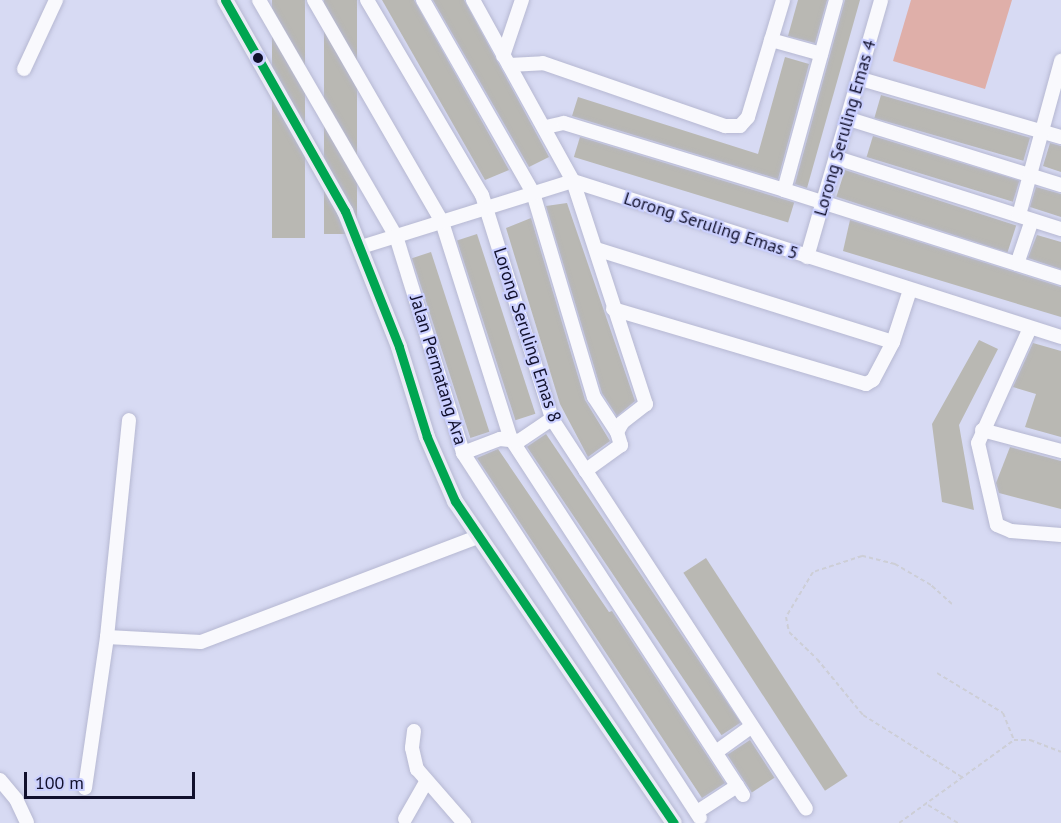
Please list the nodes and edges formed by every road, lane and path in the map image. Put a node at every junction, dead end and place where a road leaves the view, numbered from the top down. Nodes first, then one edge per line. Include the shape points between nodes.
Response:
1 (56, 0) edge
2 (225, 0) edge
3 (259, 0) edge
4 (314, 0) edge
5 (367, 0) edge
6 (423, 0) edge
7 (473, 0) edge
8 (522, 0) edge
9 (783, 0) edge
10 (836, 0) edge
11 (881, 0) edge
12 (771, 40) junction
13 (821, 54) junction
14 (506, 60) junction
15 (1061, 61) edge
16 (24, 69) dead end
17 (861, 79) junction
18 (1057, 89) edge
19 (849, 119) junction
20 (546, 127) junction
21 (1042, 132) junction
22 (1061, 137) edge
23 (837, 158) junction
24 (1030, 175) junction
25 (573, 181) junction
26 (1061, 185) edge
27 (784, 190) junction
28 (533, 193) junction
29 (824, 202) junction
30 (486, 208) junction
31 (1025, 217) junction
32 (442, 222) junction
33 (1061, 229) edge
34 (396, 236) junction
35 (362, 247) junction
36 (596, 249) junction
37 (807, 256) junction
38 (1017, 264) junction
39 (1061, 278) edge
40 (910, 290) junction
41 (614, 309) junction
42 (1030, 328) junction
43 (1061, 337) edge
44 (893, 342) junction
45 (129, 420) dead end
46 (552, 420) junction
47 (982, 430) junction
48 (617, 432) junction
49 (511, 439) junction
50 (1061, 451) edge
51 (463, 453) junction
52 (585, 471) junction
53 (1061, 535) edge
54 (478, 537) junction
55 (952, 604) dead end
56 (107, 637) junction
57 (937, 673) dead end
58 (752, 726) junction
59 (414, 731) dead end
60 (1014, 740) junction
61 (1061, 752) edge
62 (716, 753) junction
63 (965, 779) junction
64 (0, 780) edge
65 (426, 782) junction
66 (85, 788) dead end
67 (928, 805) junction
68 (806, 809) dead end
69 (405, 819) dead end
70 (27, 823) edge
71 (464, 823) edge
72 (674, 823) edge
73 (899, 823) edge
74 (958, 823) edge

1 - 16 street
2 - 35 main road
3 - 34 street, Jalan Permatang Ara
4 - 32 street
5 - 30 street, Lorong Seruling Emas 8
6 - 28 street
7 - 14 street
8 - 14 street
9 - 12 street
10 - 13 street
11 - 17 street, Lorong Seruling Emas 4
12 - 13 street
12 - 14 street via 748,117 740,126 725,126 543,63
13 - 27 street
14 - 20 street
15 - 18 street
17 - 19 street, Lorong Seruling Emas 4
17 - 21 street
18 - 21 street
19 - 23 street, Lorong Seruling Emas 4
19 - 24 street
20 - 25 street
20 - 27 street via 564,123
21 - 22 street
21 - 24 street
23 - 29 street, Lorong Seruling Emas 4
23 - 31 street
24 - 26 street
24 - 31 street
25 - 28 street
25 - 36 street
25 - 37 street, Lorong Seruling Emas 5
27 - 29 street
28 - 30 street
28 - 48 street via 594,397
29 - 37 street, Lorong Seruling Emas 4
29 - 38 street
30 - 32 street
30 - 46 street, Lorong Seruling Emas 8
31 - 33 street
31 - 38 street
32 - 34 street
32 - 49 street
34 - 35 street
34 - 51 street, Jalan Permatang Ara
35 - 54 main road via 440,470
36 - 41 street
36 - 44 street
37 - 40 street, Lorong Seruling Emas 5
38 - 39 street
40 - 42 street, Lorong Seruling Emas 5
40 - 44 street
41 - 44 street via 866,384 873,380
41 - 48 street via 646,404 622,423
42 - 43 street, Lorong Seruling Emas 5
42 - 47 street
45 - 56 street
46 - 49 street via 519,441
46 - 52 street, Lorong Seruling Emas 8
47 - 50 street
47 - 53 street via 978,443 997,525 1011,531
48 - 52 street via 621,445
49 - 51 street
49 - 62 street
51 - 62 street, Jalan Permatang Ara via 699,815 740,790
52 - 58 street, Lorong Seruling Emas 8
54 - 56 street via 201,642
54 - 72 main road
55 - 63 path via 931,585 895,564 862,556 813,572 786,618 789,632 817,658 863,715
56 - 66 street
57 - 60 path via 1003,713
58 - 62 street
58 - 68 street, Lorong Seruling Emas 8
59 - 65 street via 414,759
60 - 61 path via 1030,740
60 - 63 path
63 - 67 path
64 - 70 street via 16,799
65 - 69 street
65 - 71 street via 450,802
67 - 73 path
67 - 74 path

